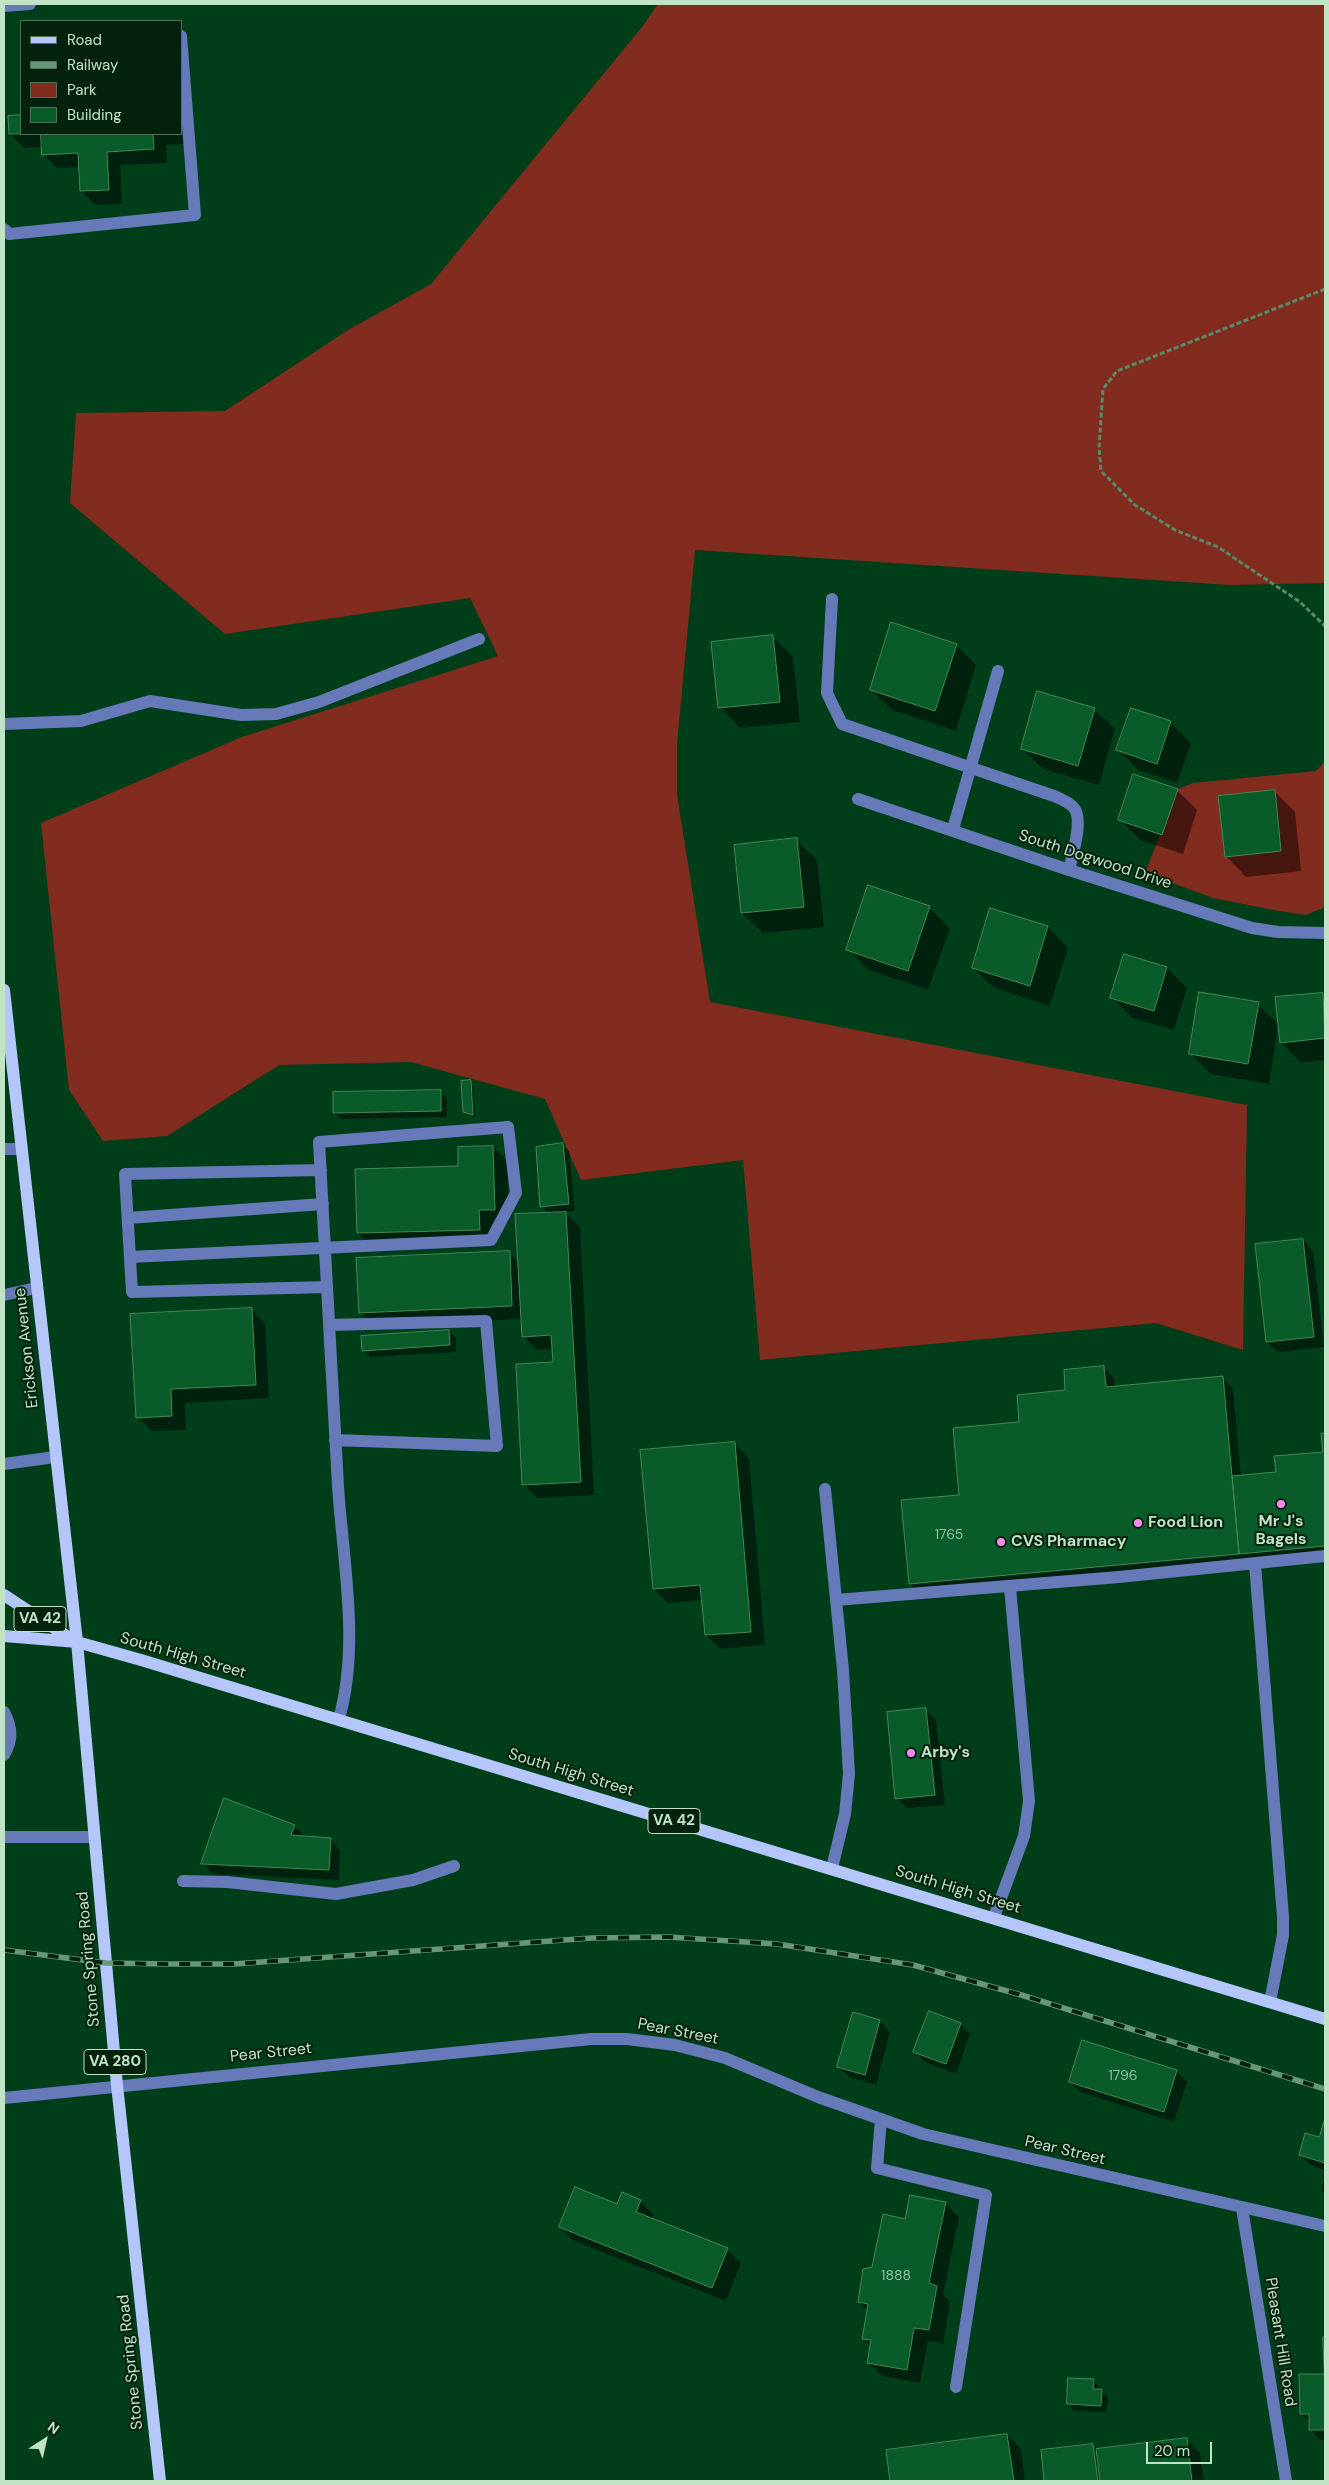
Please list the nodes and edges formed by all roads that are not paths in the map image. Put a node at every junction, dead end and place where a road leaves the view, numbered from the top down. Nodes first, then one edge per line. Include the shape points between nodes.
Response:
1 (30, 4) edge
2 (4, 6) edge
3 (182, 49) edge
4 (4, 229) edge
5 (832, 599) dead end
6 (479, 638) dead end
7 (998, 671) dead end
8 (4, 724) edge
9 (970, 768) junction
10 (858, 799) dead end
11 (953, 829) junction
12 (1069, 870) junction
13 (1325, 933) edge
14 (4, 990) edge
15 (4, 1149) edge
16 (20, 1149) junction
17 (321, 1170) junction
18 (323, 1204) junction
19 (128, 1218) junction
20 (325, 1247) junction
21 (130, 1257) junction
22 (327, 1287) junction
23 (36, 1288) junction
24 (4, 1295) edge
25 (329, 1325) junction
26 (335, 1440) junction
27 (55, 1457) junction
28 (4, 1464) edge
29 (825, 1490) dead end
30 (1325, 1556) edge
31 (1256, 1564) junction
32 (1010, 1587) junction
33 (4, 1595) edge
34 (836, 1600) junction
35 (4, 1636) edge
36 (76, 1642) junction
37 (4, 1712) edge
38 (339, 1719) junction
39 (4, 1755) edge
40 (4, 1837) edge
41 (94, 1837) junction
42 (454, 1866) dead end
43 (832, 1868) junction
44 (183, 1880) dead end
45 (994, 1917) junction
46 (1270, 2002) junction
47 (1325, 2019) edge
48 (117, 2086) junction
49 (4, 2098) edge
50 (881, 2119) junction
51 (1242, 2208) junction
52 (1325, 2226) edge
53 (956, 2387) dead end
54 (160, 2481) edge
55 (1286, 2481) edge

1 - 2 street
3 - 4 street via 195,215 9,234
5 - 9 street via 827,693 842,724
6 - 8 street via 320,702 276,714 241,715 150,701 81,721
7 - 9 street
9 - 11 street
9 - 12 street via 1054,796 1075,809 1078,825
10 - 11 street, South Dogwood Drive
11 - 12 street, South Dogwood Drive
12 - 13 street, South Dogwood Drive via 1252,928
14 - 16 main road, Erickson Avenue
15 - 16 street
16 - 23 main road, Erickson Avenue
17 - 18 street
17 - 19 street via 125,1174
17 - 20 street via 319,1142 508,1127 516,1193 491,1240
18 - 19 street
18 - 20 street
19 - 21 street
20 - 21 street
20 - 22 street
21 - 22 street via 132,1292
22 - 25 street
23 - 24 street
23 - 27 main road, Erickson Avenue
25 - 26 street
25 - 26 street via 486,1322 497,1446
26 - 38 street via 350,1648 347,1684
27 - 28 street
27 - 36 main road, Erickson Avenue
29 - 34 street
30 - 31 street
31 - 32 street
31 - 46 street via 1283,1917 1283,1934
32 - 34 street
32 - 45 street via 1029,1801 1024,1836
33 - 36 main road, VA 42
34 - 43 street via 849,1774 845,1814
35 - 36 main road, South High Street / VA 42
36 - 38 main road, South High Street / VA 42
36 - 41 main road, Stone Spring Road / VA 280
37 - 39 street via 12,1725
38 - 43 main road, South High Street / VA 42
40 - 41 street
41 - 48 main road, Stone Spring Road / VA 280
42 - 44 street via 413,1880 336,1894
43 - 45 main road, South High Street / VA 42
45 - 46 main road, South High Street / VA 42
46 - 47 main road, South High Street / VA 42
48 - 49 street, Pear Street
48 - 50 street, Pear Street via 590,2039 627,2039 675,2045 725,2058
48 - 54 main road, Stone Spring Road / VA 280
50 - 51 street, Pear Street via 924,2134
50 - 53 street via 878,2168 986,2195
51 - 52 street, Pear Street
51 - 55 street, Pleasant Hill Road

